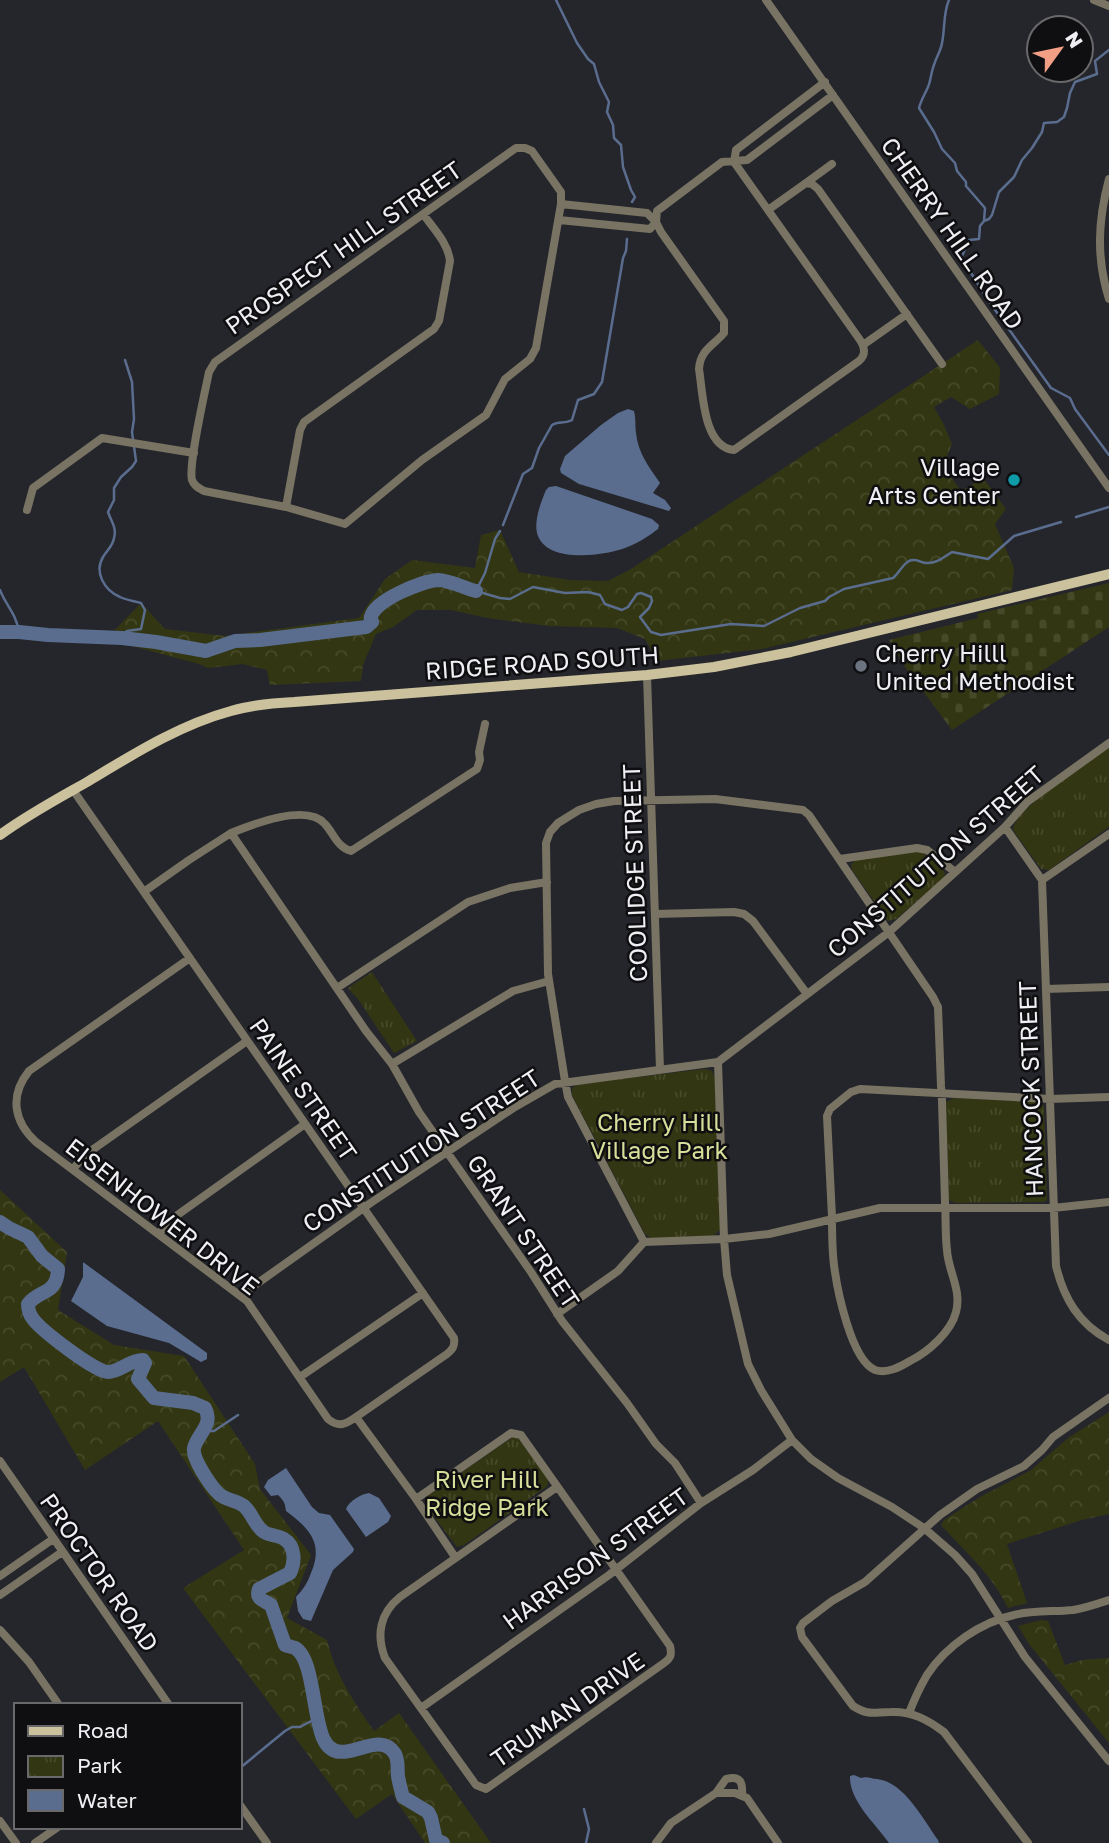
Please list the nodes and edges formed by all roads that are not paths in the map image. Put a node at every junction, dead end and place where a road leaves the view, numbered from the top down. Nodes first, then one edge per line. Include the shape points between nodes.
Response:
1 (766, 0) edge
2 (1094, 0) edge
3 (1109, 6) edge
4 (825, 82) junction
5 (834, 95) junction
6 (772, 122) junction
7 (782, 134) junction
8 (734, 162) junction
9 (832, 164) dead end
10 (1109, 178) edge
11 (806, 183) junction
12 (561, 204) junction
13 (768, 210) junction
14 (424, 214) junction
15 (559, 220) junction
16 (656, 222) junction
17 (1109, 299) edge
18 (906, 314) junction
19 (863, 345) junction
20 (942, 364) dead end
21 (194, 453) junction
22 (1109, 488) edge
23 (286, 507) junction
24 (27, 510) dead end
25 (1109, 574) edge
26 (647, 675) junction
27 (485, 724) dead end
28 (1109, 743) edge
29 (73, 790) junction
30 (651, 800) junction
31 (1005, 827) junction
32 (231, 833) junction
33 (1109, 834) edge
34 (0, 835) edge
35 (840, 859) junction
36 (954, 872) junction
37 (1042, 880) junction
38 (547, 882) junction
39 (145, 891) junction
40 (655, 914) junction
41 (889, 932) junction
42 (190, 958) junction
43 (549, 981) junction
44 (1109, 987) edge
45 (337, 988) junction
46 (1046, 989) junction
47 (807, 994) junction
48 (247, 1041) junction
49 (718, 1062) junction
50 (392, 1064) junction
51 (660, 1069) junction
52 (565, 1081) junction
53 (941, 1094) junction
54 (1109, 1097) edge
55 (1050, 1099) junction
56 (305, 1124) junction
57 (447, 1153) junction
58 (73, 1169) junction
59 (1109, 1202) edge
60 (364, 1207) junction
61 (945, 1208) junction
62 (1053, 1208) junction
63 (832, 1220) junction
64 (159, 1234) junction
65 (724, 1239) junction
66 (644, 1242) junction
67 (422, 1293) junction
68 (241, 1295) junction
69 (557, 1314) junction
70 (1109, 1340) edge
71 (300, 1377) junction
72 (1109, 1398) edge
73 (356, 1417) junction
74 (792, 1440) junction
75 (0, 1461) edge
76 (557, 1487) junction
77 (416, 1499) junction
78 (701, 1503) junction
79 (924, 1528) junction
80 (53, 1539) junction
81 (62, 1552) junction
82 (455, 1557) junction
83 (616, 1569) junction
84 (0, 1576) edge
85 (0, 1595) edge
86 (1109, 1600) edge
87 (1000, 1619) junction
88 (0, 1630) edge
89 (58, 1703) edge
90 (168, 1703) edge
91 (421, 1708) junction
92 (909, 1713) junction
93 (1109, 1761) edge
94 (716, 1793) junction
95 (739, 1794) junction
96 (242, 1808) edge
97 (0, 1821) edge
98 (55, 1829) edge
99 (16, 1843) edge
100 (35, 1843) edge
101 (267, 1843) edge
102 (656, 1843) edge
103 (778, 1843) edge
104 (1028, 1843) edge

1 - 4 street, CHERRY HILL ROAD
2 - 3 street
4 - 5 street, CHERRY HILL ROAD
4 - 6 street
5 - 7 street
5 - 22 street, CHERRY HILL ROAD
6 - 7 street
6 - 8 street via 736,150
7 - 8 street via 747,160
8 - 13 street
8 - 16 street via 722,162 657,211
9 - 11 street
10 - 17 street via 1099,236
11 - 13 street
11 - 18 street via 818,189
12 - 14 street, PROSPECT HILL STREET via 561,192 532,151 516,148
12 - 15 street
12 - 16 street via 648,213
13 - 19 street
14 - 21 street, PROSPECT HILL STREET via 215,362 209,372
14 - 23 street via 450,254 439,321 304,422
15 - 16 street via 650,229
15 - 23 street via 536,348 530,359 505,379 486,415 345,523
16 - 19 street via 724,321 724,333 706,349 699,366 709,428 725,448 734,450 859,362
18 - 19 street
18 - 20 street
21 - 23 street, PROSPECT HILL STREET via 191,477 204,491
21 - 24 street via 102,438 33,488
25 - 26 main road, RIDGE ROAD SOUTH via 790,653
26 - 29 main road, RIDGE ROAD SOUTH via 246,707 186,728
26 - 30 street, COOLIDGE STREET
27 - 32 street via 477,769 351,851 344,849 320,819 309,816 258,822
28 - 31 street, CONSTITUTION STREET via 1027,802
29 - 34 main road, RIDGE ROAD SOUTH
29 - 39 street, PAINE STREET
30 - 35 street via 715,799 803,810
30 - 38 street via 596,804 558,823 546,843
30 - 40 street, COOLIDGE STREET
31 - 36 street, CONSTITUTION STREET
31 - 37 street
32 - 39 street
32 - 45 street, GRANT STREET
33 - 37 street
35 - 36 street via 917,848 927,850
35 - 41 street
36 - 41 street, CONSTITUTION STREET
37 - 46 street, HANCOCK STREET
38 - 43 street
38 - 45 street via 468,902
39 - 42 street, PAINE STREET
40 - 47 street via 744,914
40 - 51 street, COOLIDGE STREET
41 - 47 street, CONSTITUTION STREET
41 - 53 street via 938,1006
42 - 48 street, PAINE STREET
42 - 58 street, EISENHOWER DRIVE via 33,1068 21,1082 16,1103 23,1129
43 - 50 street via 513,991
43 - 52 street
44 - 46 street
45 - 50 street, GRANT STREET
46 - 55 street, HANCOCK STREET
47 - 49 street, CONSTITUTION STREET
48 - 56 street, PAINE STREET
48 - 58 street via 85,1155
49 - 51 street, CONSTITUTION STREET
49 - 65 street
50 - 57 street, GRANT STREET
51 - 52 street, CONSTITUTION STREET
52 - 57 street, CONSTITUTION STREET via 515,1107
52 - 66 street via 568,1097
53 - 55 street
53 - 61 street
53 - 63 street via 860,1089 830,1109
54 - 55 street
55 - 62 street, HANCOCK STREET
56 - 60 street, PAINE STREET
56 - 64 street via 169,1221
57 - 60 street, CONSTITUTION STREET
57 - 69 street, GRANT STREET
58 - 64 street, EISENHOWER DRIVE
59 - 62 street
60 - 67 street, PAINE STREET
60 - 68 street, CONSTITUTION STREET
61 - 62 street
61 - 63 street via 880,1209
61 - 63 street via 947,1252 957,1287 956,1314 949,1327 915,1359 886,1371 868,1366 851,1336 833,1263
62 - 70 street, HANCOCK STREET via 1060,1286 1083,1321
63 - 65 street
64 - 68 street, EISENHOWER DRIVE
65 - 66 street
65 - 74 street via 727,1275 748,1364
66 - 69 street via 618,1271
67 - 71 street
67 - 73 street, PAINE STREET via 454,1338 452,1350
68 - 71 street, EISENHOWER DRIVE
69 - 78 street, GRANT STREET via 675,1463
71 - 73 street, EISENHOWER DRIVE via 334,1424
72 - 79 street via 1053,1437 1024,1466 977,1489
73 - 77 street
74 - 78 street, HARRISON STREET
74 - 79 street via 838,1478
75 - 80 street, PROCTOR ROAD
76 - 77 street via 521,1435 511,1433
76 - 82 street
76 - 83 street
77 - 82 street
78 - 83 street, HARRISON STREET
79 - 87 street via 972,1574
79 - 92 street via 865,1581 800,1628 853,1706 865,1713
80 - 81 street, PROCTOR ROAD
80 - 84 street
81 - 85 street
81 - 90 street, PROCTOR ROAD
82 - 91 street via 396,1600 382,1622 385,1658
83 - 91 street, HARRISON STREET
83 - 91 street, TRUMAN DRIVE via 670,1646 671,1656 493,1785 486,1789 476,1785
86 - 87 street via 1073,1610
87 - 92 street via 945,1653 929,1672
87 - 93 street
88 - 89 street
92 - 104 street via 944,1732
94 - 95 street
94 - 95 street via 726,1779 736,1778 742,1784
94 - 102 street via 671,1822
95 - 103 street via 747,1798
96 - 101 street
97 - 99 street
98 - 100 street

